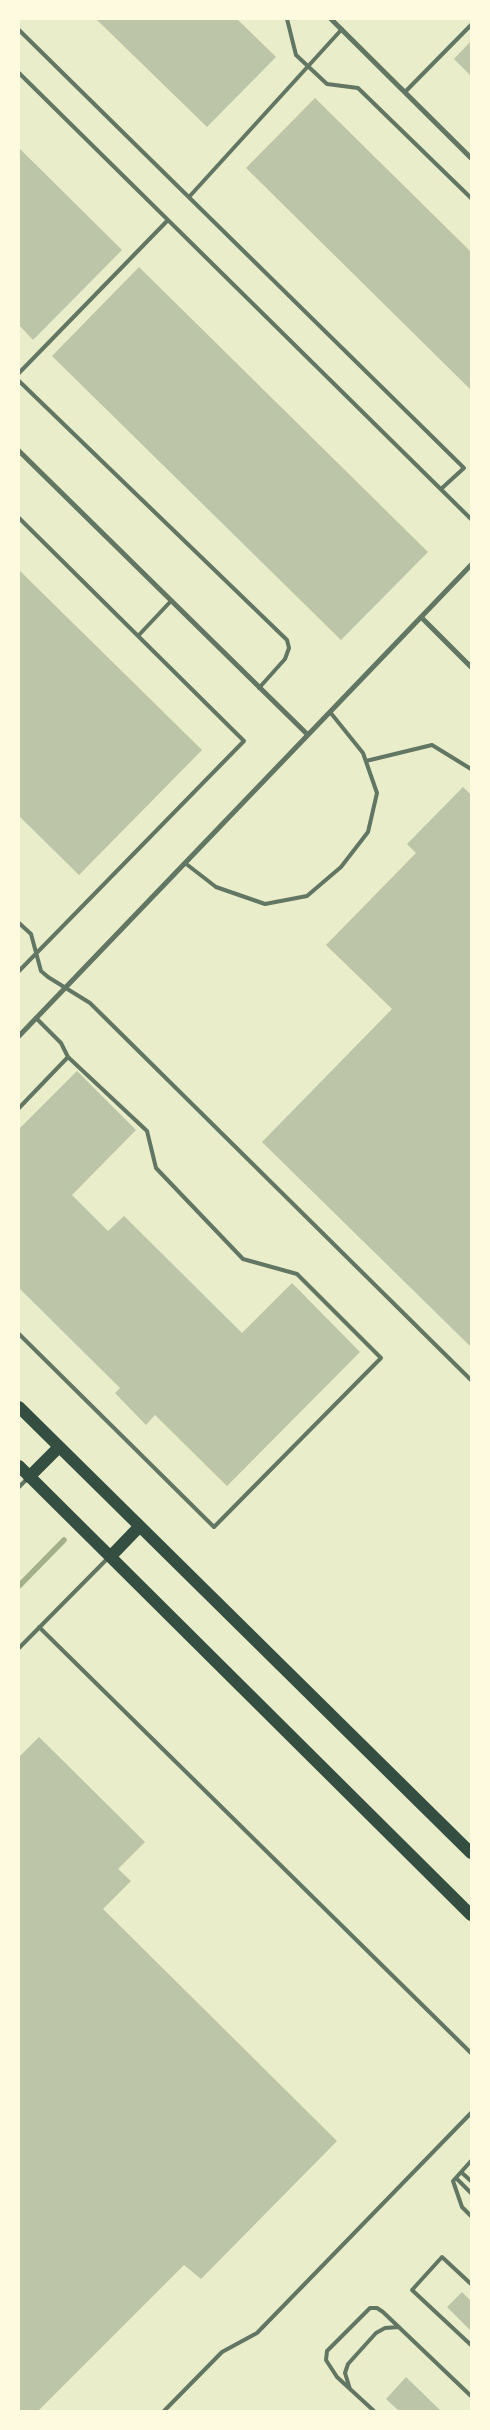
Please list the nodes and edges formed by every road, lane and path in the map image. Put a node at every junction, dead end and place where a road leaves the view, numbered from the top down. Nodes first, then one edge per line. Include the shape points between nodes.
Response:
1 (286, 19) edge
2 (331, 19) edge
3 (471, 25) edge
4 (19, 30) edge
5 (342, 30) junction
6 (308, 67) junction
7 (19, 73) edge
8 (405, 92) junction
9 (471, 158) edge
10 (189, 197) junction
11 (471, 198) edge
12 (168, 220) junction
13 (19, 373) edge
14 (19, 380) edge
15 (19, 451) edge
16 (441, 489) junction
17 (19, 518) edge
18 (471, 519) edge
19 (471, 565) edge
20 (171, 601) junction
21 (421, 617) junction
22 (138, 636) junction
23 (471, 667) edge
24 (259, 688) junction
25 (330, 712) junction
26 (308, 735) junction
27 (366, 761) junction
28 (471, 769) edge
29 (186, 863) junction
30 (19, 922) edge
31 (37, 953) junction
32 (19, 971) edge
33 (66, 987) junction
34 (36, 1018) junction
35 (19, 1036) edge
36 (68, 1057) junction
37 (19, 1108) edge
38 (20, 1336) edge
39 (471, 1380) edge
40 (19, 1407) edge
41 (59, 1447) junction
42 (19, 1466) edge
43 (29, 1477) junction
44 (19, 1487) edge
45 (139, 1527) junction
46 (111, 1556) junction
47 (39, 1627) junction
48 (19, 1648) edge
49 (471, 1853) edge
50 (471, 1915) edge
51 (471, 2053) edge
52 (471, 2113) edge
53 (470, 2164) edge
54 (461, 2172) junction
55 (456, 2178) junction
56 (471, 2181) edge
57 (471, 2193) edge
58 (471, 2216) edge
59 (471, 2284) edge
60 (400, 2327) junction
61 (471, 2345) edge
62 (350, 2390) junction
63 (471, 2396) edge
64 (164, 2411) edge
65 (374, 2411) edge

1 - 6 lane via 296,55
2 - 5 street
3 - 8 lane
4 - 10 lane
5 - 6 lane
5 - 8 street
6 - 10 lane
6 - 11 lane via 327,84 358,88
7 - 12 lane
8 - 9 street
10 - 16 lane via 464,468
12 - 13 lane
12 - 16 lane
14 - 24 lane via 287,640 289,648 285,659
15 - 20 street
16 - 18 lane
17 - 22 lane
19 - 21 street
20 - 22 lane
20 - 24 street
21 - 23 street
21 - 25 street
22 - 31 lane via 244,742
24 - 26 street
25 - 26 street
25 - 27 lane
26 - 29 street
27 - 28 lane via 432,745
27 - 29 lane via 377,793 368,832 341,867 307,896 265,904 216,887
29 - 33 street
30 - 31 lane via 31,934
31 - 32 lane
31 - 33 lane via 41,971
33 - 34 street
33 - 39 lane via 90,1003
34 - 35 street
34 - 36 lane via 61,1043
36 - 37 lane
36 - 38 lane via 147,1131 156,1168 243,1259 297,1274 381,1358 214,1527
40 - 41 main road
41 - 43 main road
41 - 45 main road
42 - 43 main road
43 - 44 lane
43 - 46 main road
45 - 46 main road
45 - 49 main road
46 - 47 lane
46 - 50 main road
47 - 48 lane
47 - 51 lane
52 - 64 lane via 257,2333 222,2352
53 - 54 lane
54 - 55 lane
54 - 56 lane
55 - 57 lane
55 - 58 lane via 453,2181 462,2207
59 - 61 lane via 442,2257 412,2290
60 - 62 lane via 385,2328 376,2333 348,2364 345,2374
60 - 62 lane via 377,2308 370,2308 327,2351 326,2360 331,2369
60 - 63 lane
62 - 65 lane

